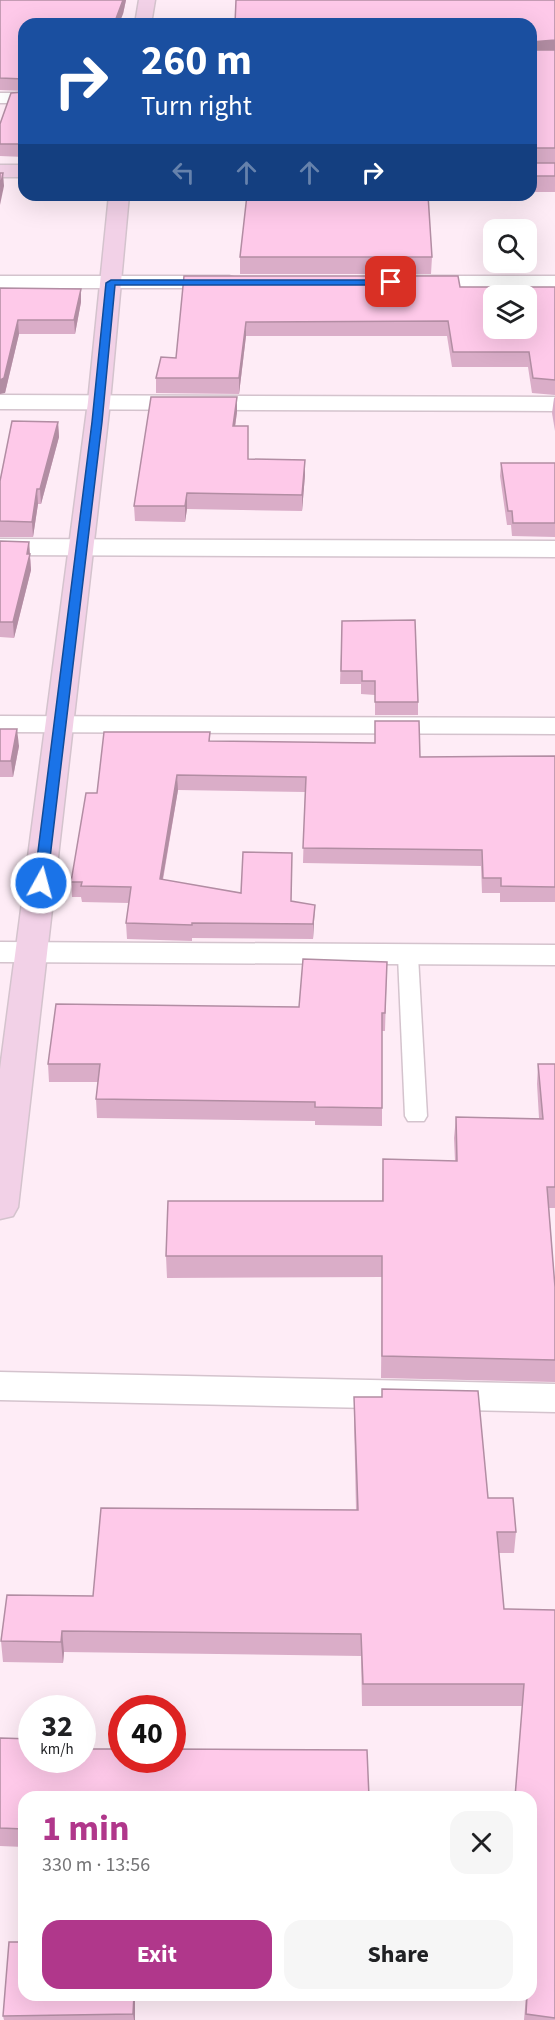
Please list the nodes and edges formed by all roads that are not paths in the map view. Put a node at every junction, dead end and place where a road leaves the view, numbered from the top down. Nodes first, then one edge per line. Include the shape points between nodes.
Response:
1 (147, 0) edge
2 (144, 18) edge
3 (0, 98) edge
4 (18, 98) edge
5 (0, 171) edge
6 (18, 171) edge
7 (118, 201) edge
8 (0, 282) edge
9 (251, 282) edge
10 (391, 282) edge
11 (555, 282) edge
12 (111, 283) junction
13 (0, 402) edge
14 (99, 402) junction
15 (555, 404) edge
16 (82, 547) junction
17 (0, 548) edge
18 (555, 549) edge
19 (0, 724) edge
20 (59, 724) junction
21 (555, 726) edge
22 (0, 952) edge
23 (33, 952) junction
24 (408, 956) junction
25 (555, 956) edge
26 (416, 1116) dead end
27 (0, 1207) edge
28 (0, 1386) edge
29 (555, 1398) edge

1 - 2 street
3 - 4 street
5 - 6 street
7 - 12 street
8 - 12 street
9 - 12 street
10 - 11 street
12 - 14 street
13 - 14 street
14 - 15 street
14 - 16 street
16 - 17 street
16 - 18 street
16 - 20 street
19 - 20 street
20 - 21 street
20 - 23 street
22 - 23 street
23 - 24 street
23 - 27 street
24 - 25 street
24 - 26 lane
28 - 29 street

